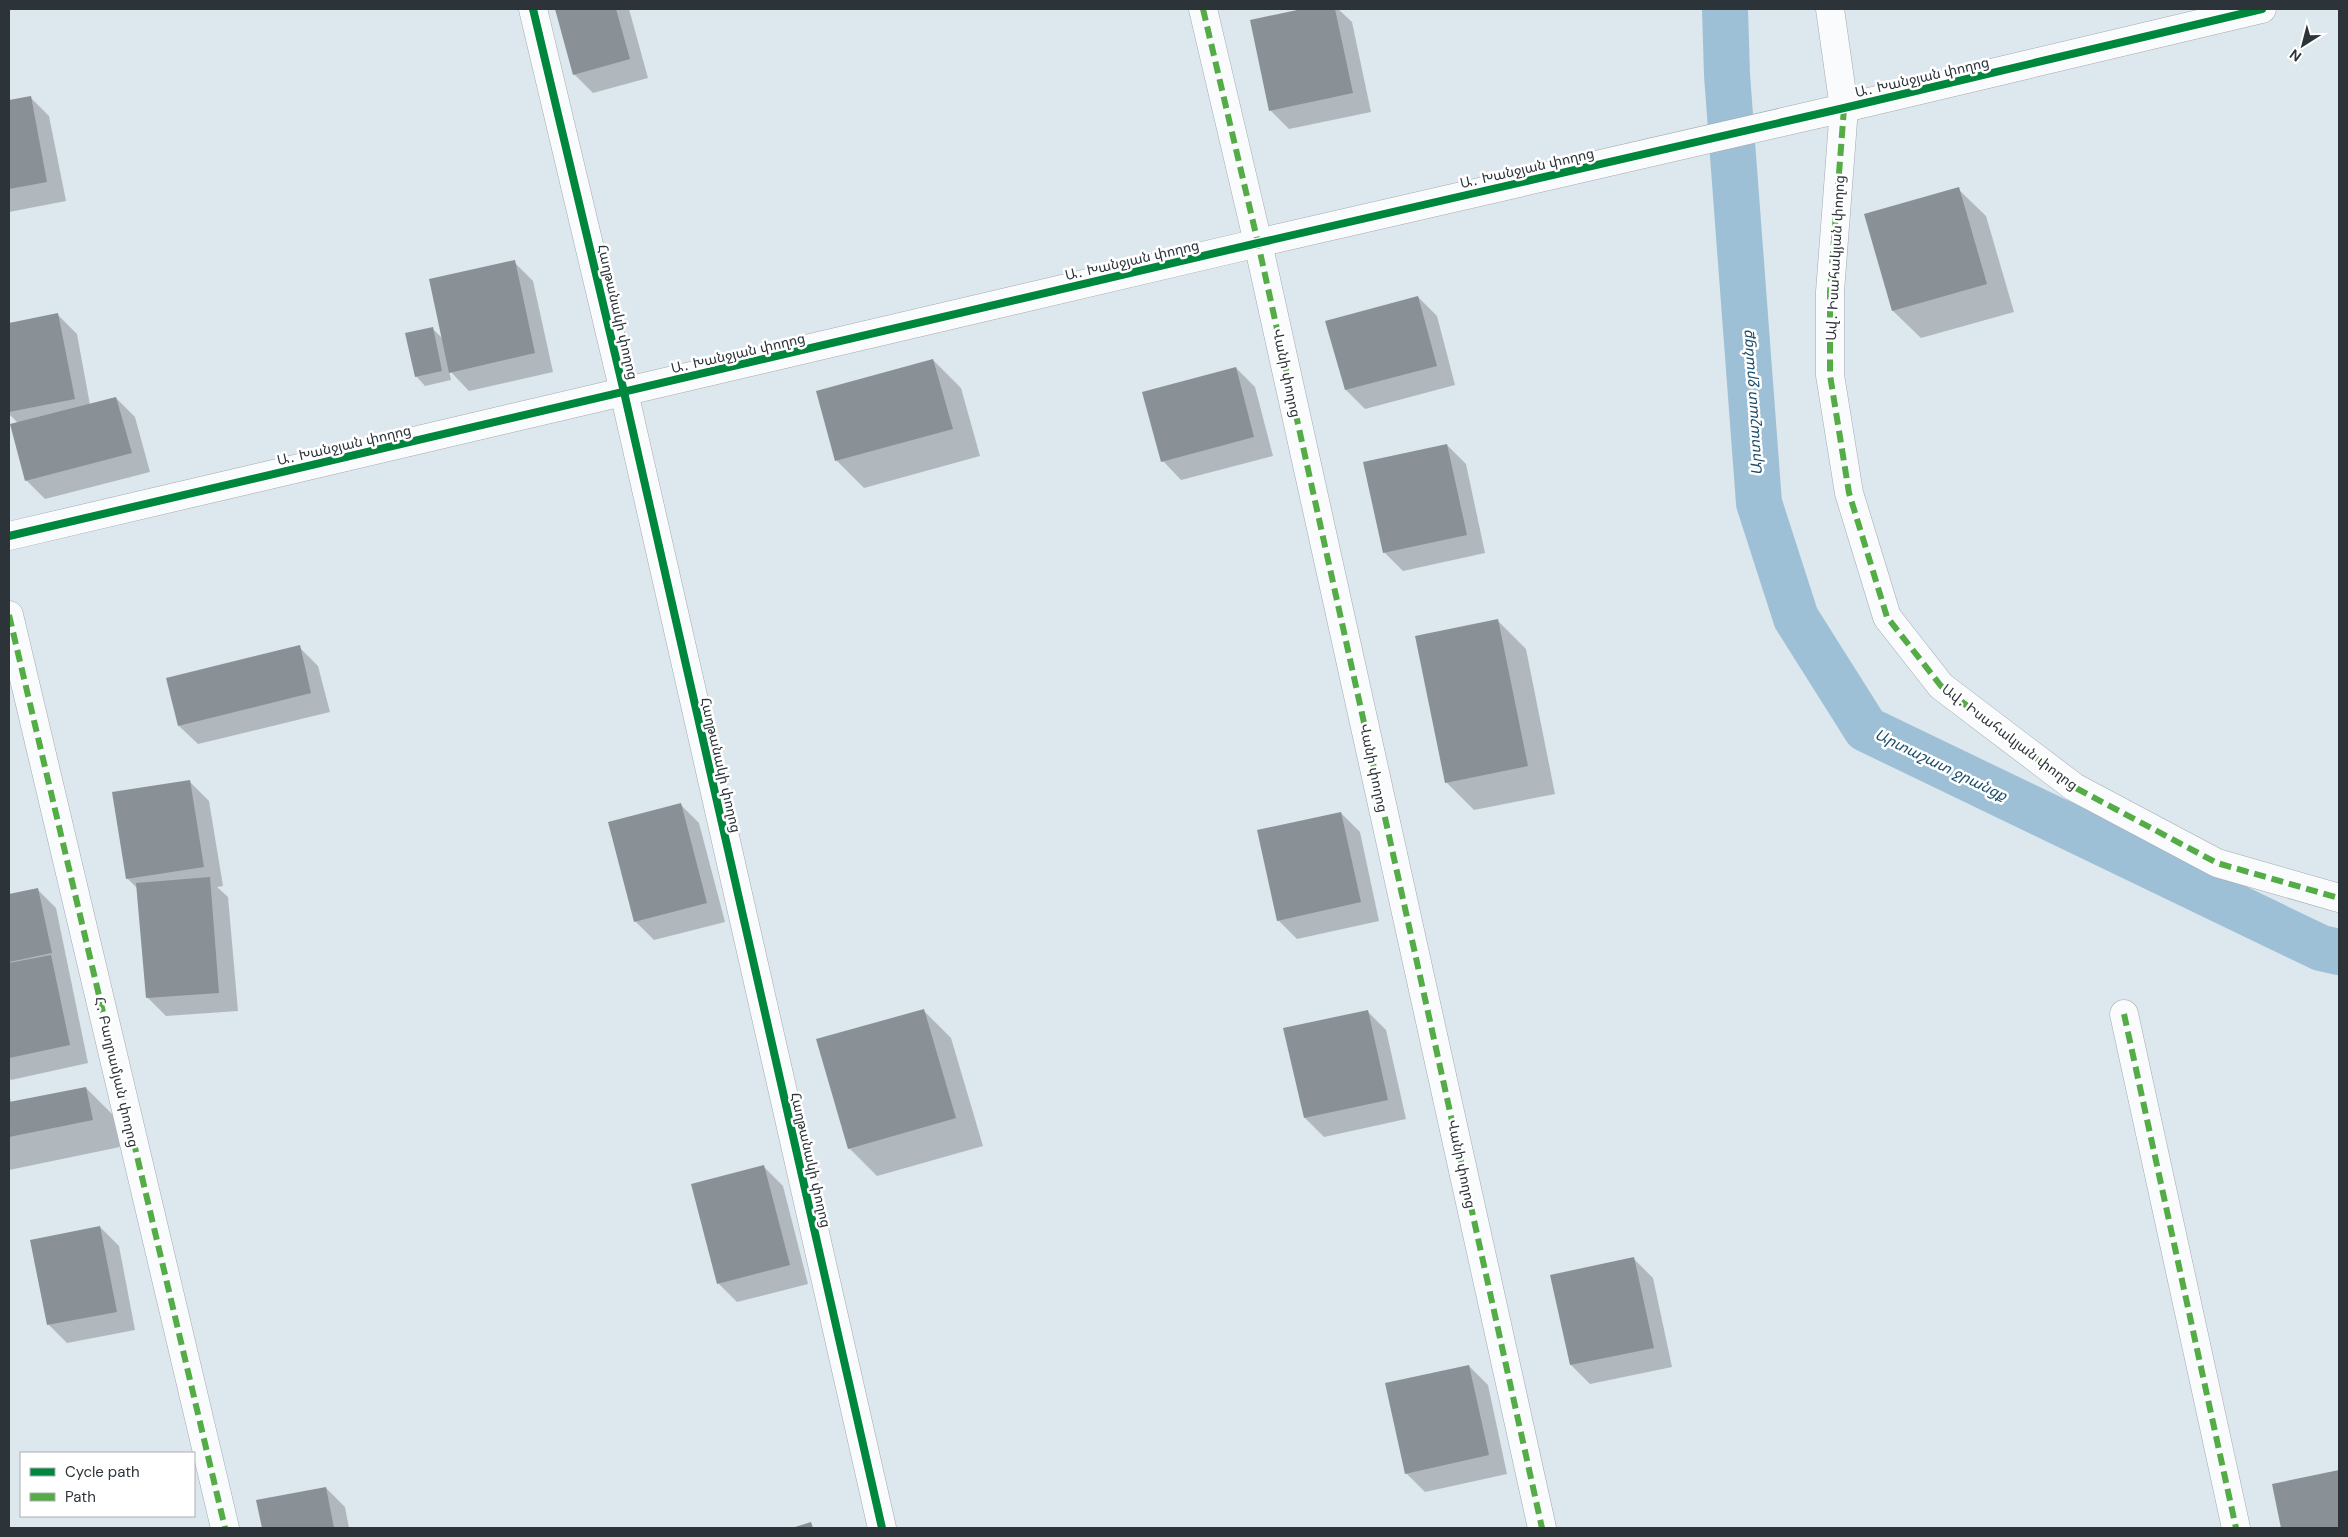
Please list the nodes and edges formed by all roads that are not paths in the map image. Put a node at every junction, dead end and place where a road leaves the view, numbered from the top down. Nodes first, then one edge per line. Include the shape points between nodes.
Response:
1 (533, 9) edge
2 (1203, 9) edge
3 (1830, 9) edge
4 (2262, 9) edge
5 (1844, 108) junction
6 (1258, 243) junction
7 (624, 392) junction
8 (9, 536) edge
9 (9, 615) edge
10 (2339, 898) edge
11 (2124, 1014) dead end
12 (225, 1528) edge
13 (882, 1528) edge
14 (1542, 1528) edge
15 (2236, 1528) edge

1 - 7 street, Հաղթանակի փողոց
2 - 6 street, Վանի փողոց
3 - 5 street, Ավ․ Իսահակյան փողոց
4 - 5 street, Ա․ Խանջյան փողոց
5 - 6 street, Ա․ Խանջյան փողոց
5 - 10 street, Ավ․ Իսահակյան փողոց via 1830,292 1830,375 1849,493 1887,617 1941,686 2074,788 2217,863
6 - 7 street, Ա․ Խանջյան փողոց
6 - 14 street, Վանի փողոց
7 - 8 street, Ա․ Խանջյան փողոց
7 - 13 street, Հաղթանակի փողոց
9 - 12 street, Հ․ Բաղրամյան փողոց
11 - 15 street

